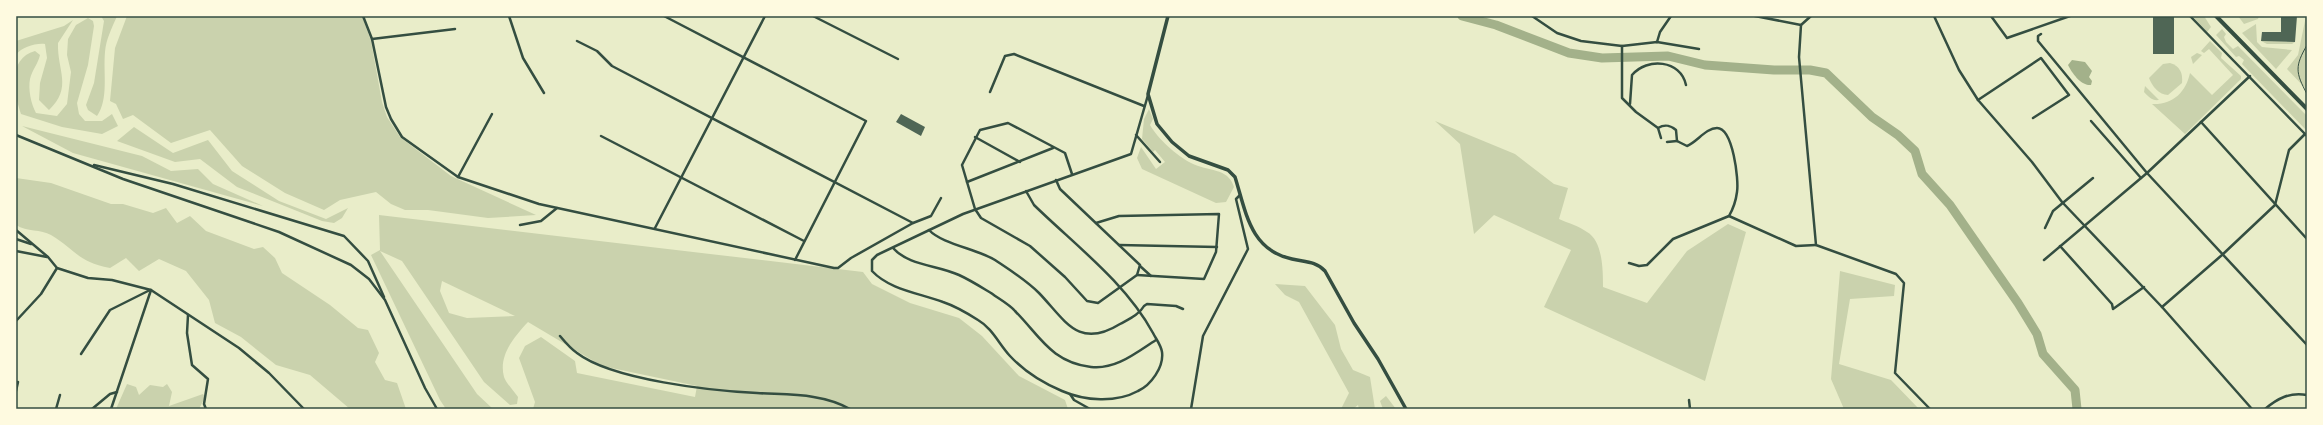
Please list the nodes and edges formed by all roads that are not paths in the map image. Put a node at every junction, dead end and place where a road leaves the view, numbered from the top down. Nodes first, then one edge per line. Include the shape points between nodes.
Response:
1 (363, 16) edge
2 (509, 16) edge
3 (664, 16) edge
4 (764, 16) edge
5 (813, 16) edge
6 (1168, 16) edge
7 (1532, 16) edge
8 (1671, 16) edge
9 (1755, 16) edge
10 (1811, 16) edge
11 (1934, 16) edge
12 (1991, 16) edge
13 (2070, 16) edge
14 (2190, 16) edge
15 (2216, 16) edge
16 (1801, 26) junction
17 (455, 29) dead end
18 (2041, 34) dead end
19 (372, 39) junction
20 (577, 41) dead end
21 (1656, 42) junction
22 (1622, 46) junction
23 (1699, 49) dead end
24 (745, 57) junction
25 (898, 59) dead end
26 (2250, 76) junction
27 (1686, 85) dead end
28 (990, 92) dead end
29 (544, 93) dead end
30 (1148, 94) junction
31 (1978, 100) junction
32 (1630, 104) junction
33 (1144, 106) junction
34 (2307, 109) edge
35 (492, 114) dead end
36 (712, 117) junction
37 (2033, 118) dead end
38 (2091, 120) dead end
39 (2201, 122) junction
40 (1658, 128) junction
41 (16, 135) edge
42 (1136, 135) junction
43 (2306, 135) edge
44 (600, 136) dead end
45 (975, 137) junction
46 (1661, 138) dead end
47 (1677, 141) junction
48 (1667, 142) dead end
49 (1053, 148) junction
50 (1021, 162) junction
51 (1160, 162) dead end
52 (86, 163) junction
53 (2147, 173) junction
54 (1072, 174) junction
55 (458, 177) junction
56 (681, 178) junction
57 (2093, 178) dead end
58 (2140, 178) junction
59 (1056, 180) junction
60 (835, 181) junction
61 (967, 182) junction
62 (1026, 191) junction
63 (1241, 194) junction
64 (942, 198) dead end
65 (2062, 202) junction
66 (2275, 205) junction
67 (557, 208) junction
68 (975, 209) junction
69 (1729, 216) junction
70 (913, 223) junction
71 (1096, 223) junction
72 (520, 224) dead end
73 (2083, 225) junction
74 (655, 228) junction
75 (2045, 228) dead end
76 (16, 230) edge
77 (929, 230) junction
78 (16, 239) edge
79 (2307, 239) edge
80 (804, 241) junction
81 (34, 245) junction
82 (1119, 245) junction
83 (1816, 245) junction
84 (2060, 246) junction
85 (1217, 247) junction
86 (893, 248) junction
87 (16, 252) edge
88 (2222, 255) junction
89 (48, 257) junction
90 (795, 260) junction
91 (2044, 260) dead end
92 (1629, 263) dead end
93 (1140, 265) junction
94 (57, 268) junction
95 (1137, 276) junction
96 (1151, 276) junction
97 (1120, 287) junction
98 (2144, 287) junction
99 (151, 290) junction
100 (385, 300) junction
101 (2162, 307) junction
102 (1183, 309) dead end
103 (1140, 312) junction
104 (188, 314) junction
105 (16, 321) edge
106 (560, 336) dead end
107 (1156, 340) junction
108 (2307, 345) edge
109 (81, 354) dead end
110 (18, 382) dead end
111 (16, 391) edge
112 (117, 392) junction
113 (1070, 394) junction
114 (60, 395) dead end
115 (2307, 395) edge
116 (1688, 400) dead end
117 (56, 409) edge
118 (92, 409) edge
119 (111, 409) edge
120 (206, 409) edge
121 (304, 409) edge
122 (437, 409) edge
123 (850, 409) edge
124 (1090, 409) edge
125 (1191, 409) edge
126 (1406, 409) edge
127 (1690, 409) edge
128 (1930, 409) edge
129 (2252, 409) edge
130 (2265, 409) edge

1 - 19 street
2 - 29 street via 523,58
3 - 24 street
4 - 24 street
5 - 25 street
6 - 30 street
7 - 22 street via 1569,38
8 - 21 street
9 - 16 street
10 - 16 street
11 - 31 street via 1959,70
12 - 13 street via 2006,38
14 - 26 street
15 - 34 main road
16 - 83 street via 1800,77
17 - 19 street
18 - 53 street via 2038,41
19 - 55 street via 386,107 402,137
20 - 36 street via 597,51 612,66
21 - 22 street
21 - 23 street
22 - 32 street via 1622,98
24 - 36 street
24 - 60 street via 812,95 866,121
26 - 39 street
26 - 43 street
27 - 32 street via 1683,75 1674,66 1645,66 1632,75
28 - 33 street via 1005,56 1014,54
30 - 33 street
30 - 63 street via 1157,124 1172,142 1190,156 1228,170 1235,177
31 - 37 street via 2041,58 2069,95
31 - 65 street via 2032,162
32 - 40 street via 1636,112
33 - 42 street
35 - 55 street
36 - 56 street
36 - 60 street
38 - 58 street
39 - 53 street
39 - 66 street
40 - 46 street
40 - 47 street via 1667,125 1672,127 1676,130
41 - 52 street
42 - 51 street
42 - 54 street via 1131,154
43 - 66 street via 2289,150
44 - 56 street
45 - 49 street via 980,130 1008,123
45 - 50 street
45 - 61 street via 962,166
47 - 48 street
47 - 69 street via 1687,146 1717,128 1728,135 1738,188
49 - 50 street
49 - 54 street via 1065,153
50 - 61 street
52 - 100 street via 123,179 279,232 351,264 369,279
52 - 100 street via 174,184 344,236 368,261
53 - 58 street
53 - 88 street
54 - 59 street
55 - 67 street
56 - 74 street
56 - 80 street
57 - 65 street
58 - 73 street
59 - 62 street
59 - 71 street via 1060,189
60 - 70 street
60 - 80 street
61 - 68 street
62 - 68 street
62 - 97 street via 1034,205
63 - 125 street via 1236,199 1248,249 1203,336
63 - 126 street via 1254,234 1264,247 1279,256 1319,265 1325,271
64 - 70 street via 930,216
65 - 73 street
65 - 75 street via 2053,211
66 - 79 street
66 - 88 street
67 - 72 street via 541,221
67 - 74 street
68 - 77 street
68 - 97 street via 984,221 1030,246 1087,301 1098,303
69 - 83 street via 1796,246
69 - 92 street via 1673,239 1647,265
70 - 90 street via 838,268
71 - 82 street
71 - 85 street via 1119,216 1219,214
73 - 84 street
73 - 98 street
74 - 90 street
76 - 81 street
77 - 86 street
77 - 103 street via 939,238 972,249 1026,281 1059,317 1077,331 1085,334 1103,333
78 - 81 street
80 - 90 street
81 - 89 street
82 - 85 street
82 - 93 street
83 - 128 street via 1896,274 1904,283 1895,373
84 - 91 street
84 - 98 street via 2112,304 2113,309
85 - 96 street via 1204,279
86 - 107 street via 910,260 950,271 980,286 1015,310 1042,343 1070,362 1091,368 1108,366 1119,363
86 - 113 street via 872,260 872,271 880,280 943,302 978,320 986,325 1020,365 1041,381
87 - 89 street
88 - 101 street
88 - 108 street
89 - 94 street
93 - 95 street
93 - 96 street
94 - 99 street via 88,278 112,280
94 - 105 street via 41,294
95 - 96 street
95 - 97 street
97 - 103 street
98 - 101 street
99 - 104 street
99 - 109 street via 110,310
99 - 112 street
100 - 122 street
101 - 129 street
102 - 103 street via 1176,306 1147,304
103 - 107 street
104 - 120 street via 187,333 192,365 208,379 204,404
104 - 121 street via 239,348
106 - 123 street via 577,354 615,371 696,388 821,397
107 - 113 street via 1162,352 1160,367 1142,389 1128,396 1108,399 1085,398
110 - 111 street
112 - 118 street via 110,394
112 - 119 street
113 - 124 street via 1074,400
114 - 117 street
115 - 130 street via 2279,397
116 - 127 street

